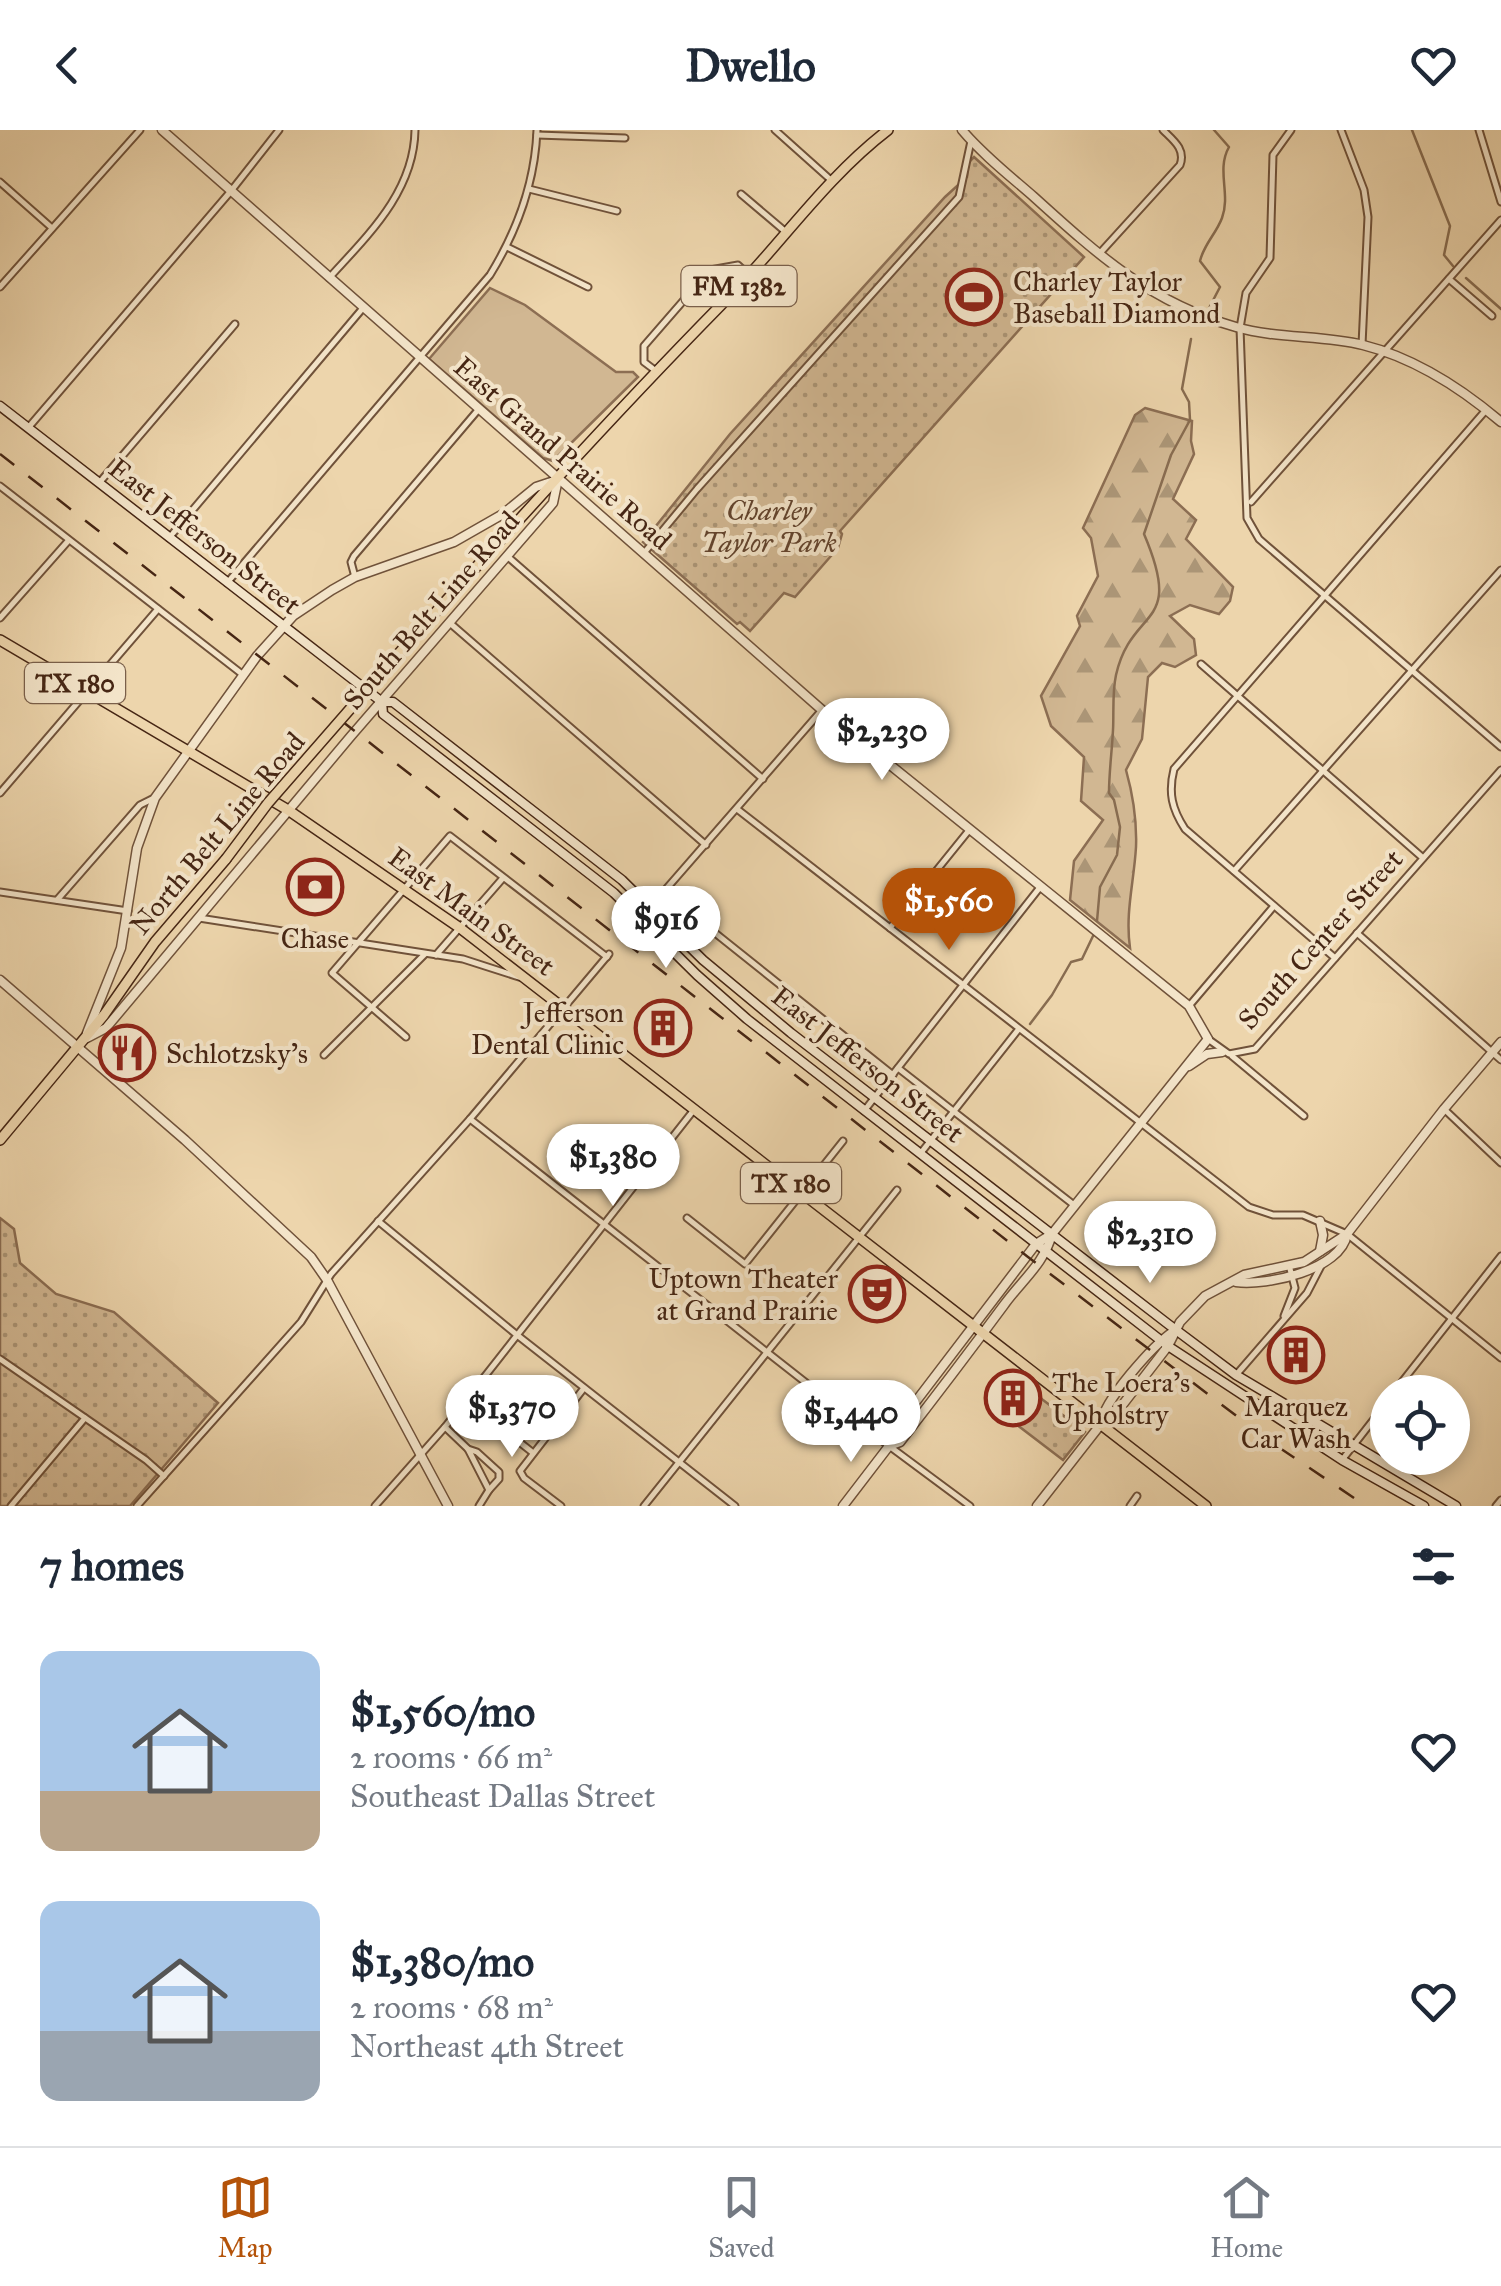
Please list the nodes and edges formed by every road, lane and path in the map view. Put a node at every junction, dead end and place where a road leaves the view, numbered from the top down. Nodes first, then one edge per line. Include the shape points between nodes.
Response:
1 (140, 130) edge
2 (162, 130) edge
3 (280, 130) edge
4 (415, 130) edge
5 (775, 130) edge
6 (962, 130) edge
7 (1163, 130) edge
8 (1291, 130) edge
9 (1341, 130) edge
10 (1479, 130) edge
11 (884, 131) edge
12 (537, 132) edge
13 (625, 138) dead end
14 (971, 141) junction
15 (832, 181) junction
16 (0, 182) edge
17 (529, 189) junction
18 (231, 191) junction
19 (741, 194) dead end
20 (1501, 202) edge
21 (617, 211) dead end
22 (1501, 220) edge
23 (52, 228) junction
24 (787, 233) junction
25 (507, 247) junction
26 (1098, 254) junction
27 (748, 275) junction
28 (329, 278) junction
29 (1449, 279) junction
30 (0, 287) edge
31 (588, 287) dead end
32 (363, 308) junction
33 (1492, 316) dead end
34 (234, 324) dead end
35 (1240, 328) junction
36 (1362, 345) junction
37 (1386, 353) junction
38 (420, 358) junction
39 (656, 371) junction
40 (0, 406) edge
41 (478, 410) junction
42 (1486, 410) junction
43 (1501, 422) edge
44 (28, 428) junction
45 (558, 479) junction
46 (99, 483) junction
47 (0, 486) edge
48 (1249, 504) junction
49 (169, 538) junction
50 (69, 540) junction
51 (644, 553) junction
52 (508, 557) junction
53 (1501, 570) edge
54 (354, 577) junction
55 (227, 582) junction
56 (1324, 596) junction
57 (158, 609) junction
58 (0, 618) edge
59 (451, 624) junction
60 (284, 626) junction
61 (0, 640) edge
62 (392, 662) joint
63 (1202, 664) dead end
64 (1412, 669) junction
65 (242, 674) junction
66 (88, 690) junction
67 (1237, 695) junction
68 (382, 702) junction
69 (822, 710) junction
70 (1501, 747) edge
71 (187, 749) junction
72 (1323, 770) junction
73 (1501, 770) edge
74 (763, 779) junction
75 (0, 793) edge
76 (155, 798) junction
77 (737, 809) junction
78 (288, 810) junction
79 (557, 829) junction
80 (970, 829) junction
81 (548, 840) junction
82 (706, 845) junction
83 (1423, 858) junction
84 (1234, 872) junction
85 (503, 877) junction
86 (1042, 886) junction
87 (405, 889) junction
88 (0, 892) edge
89 (665, 893) junction
90 (57, 900) junction
91 (1274, 906) junction
92 (651, 907) junction
93 (128, 912) junction
94 (199, 918) junction
95 (640, 919) junction
96 (460, 928) junction
97 (890, 928) junction
98 (1357, 933) junction
99 (358, 943) junction
100 (425, 954) junction
101 (436, 955) junction
102 (1335, 958) junction
103 (0, 980) edge
104 (531, 981) junction
105 (962, 986) junction
106 (748, 999) junction
107 (564, 1006) junction
108 (1188, 1006) junction
109 (372, 1008) junction
110 (736, 1010) junction
111 (1018, 1030) junction
112 (793, 1035) junction
113 (406, 1037) dead end
114 (1208, 1039) junction
115 (1501, 1042) edge
116 (82, 1047) junction
117 (783, 1048) junction
118 (1492, 1052) junction
119 (1226, 1053) junction
120 (324, 1055) dead end
121 (1501, 1060) edge
122 (898, 1068) junction
123 (1185, 1068) junction
124 (837, 1069) junction
125 (893, 1075) junction
126 (827, 1082) junction
127 (874, 1098) junction
128 (695, 1109) junction
129 (1444, 1110) junction
130 (864, 1111) junction
131 (954, 1111) junction
132 (1304, 1116) dead end
133 (470, 1120) junction
134 (1141, 1123) junction
135 (0, 1140) edge
136 (843, 1141) dead end
137 (930, 1141) junction
138 (920, 1154) junction
139 (1501, 1163) edge
140 (897, 1190) dead end
141 (802, 1192) junction
142 (1074, 1205) junction
143 (687, 1218) dead end
144 (377, 1221) junction
145 (1320, 1222) junction
146 (603, 1223) junction
147 (1052, 1234) junction
148 (1347, 1234) junction
149 (859, 1236) junction
150 (1036, 1244) junction
151 (1047, 1253) junction
152 (1320, 1253) junction
153 (1501, 1256) edge
154 (1322, 1264) junction
155 (1288, 1265) junction
156 (1291, 1275) junction
157 (327, 1280) junction
158 (1236, 1282) junction
159 (1296, 1288) junction
160 (1307, 1293) junction
161 (1453, 1317) junction
162 (1278, 1327) junction
163 (979, 1330) junction
164 (1176, 1330) junction
165 (516, 1335) junction
166 (1164, 1343) junction
167 (767, 1351) junction
168 (1501, 1358) edge
169 (0, 1359) edge
170 (1407, 1375) edge
171 (1236, 1376) junction
172 (584, 1388) junction
173 (466, 1400) junction
174 (86, 1418) junction
175 (1101, 1424) junction
176 (1370, 1424) edge
177 (445, 1426) junction
178 (889, 1446) junction
179 (1352, 1446) junction
180 (468, 1449) junction
181 (532, 1452) junction
182 (420, 1457) junction
183 (1342, 1460) junction
184 (680, 1462) junction
185 (164, 1476) junction
186 (489, 1490) junction
187 (1137, 1496) dead end
188 (1501, 1500) edge
189 (12, 1506) edge
190 (137, 1506) edge
191 (375, 1506) edge
192 (448, 1506) edge
193 (479, 1506) edge
194 (561, 1506) edge
195 (644, 1506) edge
196 (735, 1506) edge
197 (843, 1506) edge
198 (970, 1506) edge
199 (1036, 1506) edge
200 (1130, 1506) edge
201 (1206, 1506) edge
202 (1424, 1506) edge
203 (1456, 1506) edge
204 (1496, 1506) edge

1 - 23 street
2 - 18 street, East Grand Prairie Road
3 - 18 street
4 - 28 street via 400,192
5 - 15 street
6 - 14 street
7 - 26 street via 1179,146 1180,165
8 - 35 street via 1273,155 1270,258 1246,293
9 - 36 street via 1368,218
10 - 20 street
11 - 15 main road, South Belt Line Road / FM 1382
12 - 13 street
12 - 17 street
14 - 26 street
14 - 51 street via 959,198
15 - 24 main road, South Belt Line Road / FM 1382
16 - 23 street
17 - 21 street
17 - 25 street
18 - 28 street, East Grand Prairie Road
18 - 44 street
19 - 24 street
22 - 29 street
23 - 30 street
24 - 27 main road, South Belt Line Road / FM 1382
25 - 31 street
25 - 38 street
26 - 35 street via 1168,303
27 - 39 main road, South Belt Line Road / FM 1382
27 - 39 street via 738,265 710,270 644,346 644,362
28 - 32 street, East Grand Prairie Road
29 - 33 street
29 - 37 street
32 - 38 street, East Grand Prairie Road
32 - 49 street
34 - 46 street
35 - 36 street
35 - 48 street
36 - 37 street
37 - 42 street
37 - 48 street
38 - 41 street, East Grand Prairie Road
38 - 55 street
39 - 45 main road, South Belt Line Road / FM 1382
40 - 44 street, East Jefferson Street
41 - 45 street, East Grand Prairie Road
41 - 54 street via 354,556
42 - 43 street
42 - 56 street
44 - 46 street, East Jefferson Street
45 - 51 street, East Grand Prairie Road
45 - 52 street, South Belt Line Road / FM 1382 via 553,503
45 - 54 street via 454,542
45 - 62 main road, South Belt Line Road / FM 1382
46 - 49 street, East Jefferson Street
47 - 50 street
48 - 56 street via 1252,529
49 - 55 street, East Jefferson Street
50 - 57 street
50 - 58 street
51 - 69 street, East Grand Prairie Road
52 - 59 street, South Belt Line Road / FM 1382
52 - 74 street
53 - 64 street
54 - 60 street
55 - 60 street, East Jefferson Street
56 - 64 street
56 - 67 street
57 - 65 street
57 - 66 street
59 - 68 street, South Belt Line Road / FM 1382
59 - 82 street
60 - 65 street
60 - 68 street, East Jefferson Street
61 - 66 main road, East Main Street / TX 180
62 - 116 main road, North Belt Line Road / FM 1382, bridge via 155,942
63 - 67 street
64 - 70 street
64 - 72 street
65 - 71 street
66 - 71 main road, East Main Street / TX 180
66 - 75 street
67 - 72 street
67 - 84 street via 1174,770 1170,785 1174,813 1185,830
68 - 78 street, South Belt Line Road / FM 1382
68 - 79 street, East Jefferson Street via 393,702
68 - 81 street, East Jefferson Street via 384,714
69 - 74 street
69 - 80 street, East Grand Prairie Road
71 - 76 street
71 - 78 main road, East Main Street / TX 180
72 - 83 street
72 - 84 street
73 - 83 street, South Center Street
74 - 77 street
76 - 90 street via 140,805
76 - 93 street via 137,848
77 - 82 street
77 - 97 street
78 - 87 main road, East Main Street / TX 180
78 - 94 street, North Belt Line Road / FM 1382
79 - 81 street
79 - 92 street, East Jefferson Street
80 - 86 street, East Grand Prairie Road
80 - 97 street
81 - 95 street, East Jefferson Street
82 - 89 street
83 - 98 street, South Center Street
84 - 91 street
85 - 87 street via 450,836
85 - 96 street
85 - 107 street via 608,956
86 - 105 street
86 - 108 street, East Grand Prairie Road
87 - 96 main road, East Main Street / TX 180
87 - 99 street
88 - 90 street
89 - 92 street
89 - 125 street
90 - 93 street
91 - 102 street
91 - 108 street
92 - 95 street
92 - 106 street, East Jefferson Street
93 - 116 street
94 - 99 street
94 - 116 street, North Belt Line Road / FM 1382 via 106,1028
95 - 110 street, East Jefferson Street
96 - 101 street
96 - 104 main road, East Main Street / TX 180
97 - 105 street
98 - 102 street, South Center Street
98 - 118 street
99 - 100 street
99 - 109 street via 332,972
100 - 101 street
100 - 109 street
101 - 104 street
102 - 119 street, South Center Street via 1254,1049
103 - 116 street
104 - 107 main road, East Main Street / TX 180
105 - 111 street
105 - 122 street
106 - 110 street
106 - 112 street, East Jefferson Street
107 - 128 main road, East Main Street / TX 180
107 - 133 street
108 - 114 street, East Grand Prairie Road
109 - 113 street
109 - 120 street
110 - 117 street, East Jefferson Street
111 - 131 street
111 - 134 street
112 - 117 street
112 - 124 street, East Jefferson Street
114 - 119 street, South Center Street
114 - 123 street, South Center Street
115 - 118 street
116 - 135 main road, North Belt Line Road
116 - 157 street via 270,1215
117 - 126 street, East Jefferson Street
118 - 121 street
118 - 129 street
119 - 123 street via 1207,1054
119 - 132 street
122 - 125 street
122 - 131 street
123 - 134 street, South Center Street
124 - 126 street
124 - 127 street, East Jefferson Street
125 - 127 street
126 - 130 street, East Jefferson Street
127 - 130 street
127 - 137 street, East Jefferson Street
128 - 141 main road, East Main Street / TX 180
128 - 146 street
129 - 139 street
129 - 148 street
130 - 138 street, East Jefferson Street
131 - 137 street
131 - 142 street
133 - 144 street
133 - 146 street
134 - 142 street, South Center Street
134 - 145 street via 1250,1207
136 - 141 street
137 - 138 street
137 - 147 street, East Jefferson Street
138 - 150 street, East Jefferson Street
140 - 149 street
141 - 143 street via 746,1264
141 - 149 main road, East Main Street / TX 180
142 - 147 street, South Center Street
144 - 157 street
144 - 165 street
145 - 148 street
145 - 152 street
146 - 165 street
146 - 167 street
147 - 150 street, South Center Street
147 - 151 street, South Center Street
147 - 164 street, East Jefferson Street
148 - 152 street
148 - 154 street
148 - 161 street
149 - 163 main road, East Main Street / TX 180
149 - 167 street
150 - 151 street, East Jefferson Street
150 - 163 street, South Center Street
151 - 163 street, South Center Street
151 - 166 street, East Jefferson Street
152 - 155 street
153 - 161 street
154 - 156 street
154 - 160 street
155 - 156 street
155 - 158 street
156 - 158 street
156 - 159 street
157 - 182 street
157 - 185 street via 301,1322
158 - 164 street via 1200,1300
159 - 160 street
159 - 162 street
160 - 162 street
161 - 168 street
161 - 170 street
162 - 171 street
163 - 175 main road, TX 180
163 - 178 street via 900,1442
164 - 166 street
164 - 171 street, East Jefferson Street
165 - 172 street
165 - 173 street
166 - 175 street via 1110,1421
166 - 183 street, East Jefferson Street
167 - 178 street
167 - 184 street
169 - 174 street
171 - 179 street, East Jefferson Street
172 - 181 street
172 - 184 street
173 - 177 street
173 - 181 street
174 - 185 street
174 - 189 street
175 - 199 street
175 - 201 main road, TX 180
176 - 179 street
177 - 180 street
177 - 182 street
178 - 197 street
178 - 198 street
179 - 183 street
179 - 203 street, East Jefferson Street
180 - 186 street
180 - 186 street via 499,1472
181 - 194 street via 520,1472
182 - 191 street
182 - 192 street
183 - 202 street, East Jefferson Street
184 - 195 street
184 - 196 street
185 - 190 street
186 - 193 street
187 - 200 street
188 - 204 street

